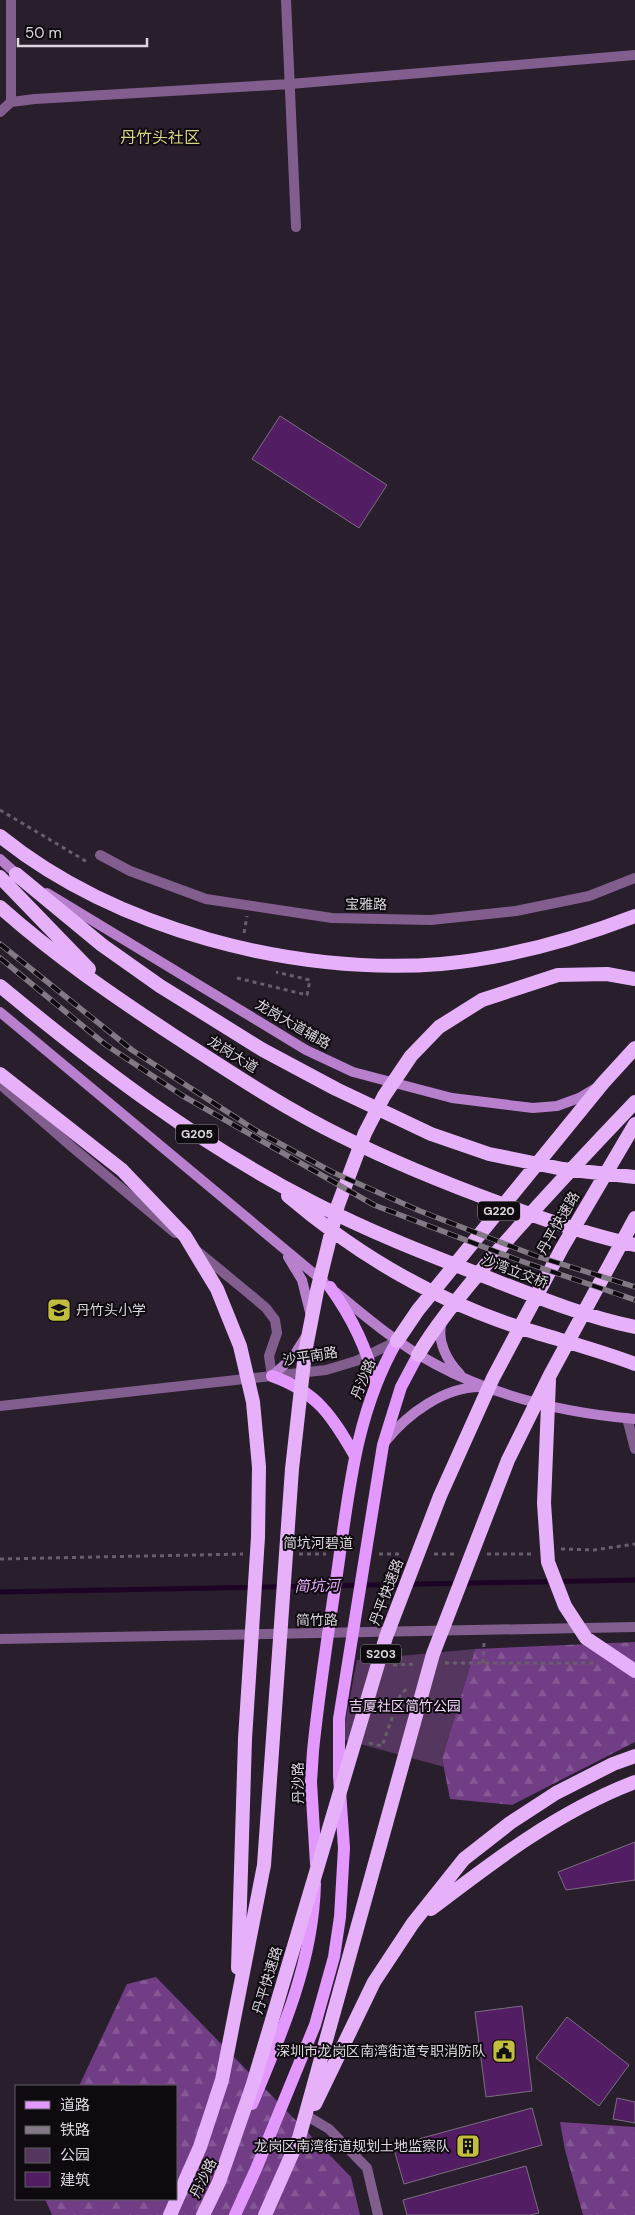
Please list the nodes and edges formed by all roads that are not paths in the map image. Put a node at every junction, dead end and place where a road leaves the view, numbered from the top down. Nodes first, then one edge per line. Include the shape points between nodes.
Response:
1 (10, 0) edge
2 (286, 0) edge
3 (635, 55) edge
4 (290, 84) junction
5 (11, 102) junction
6 (0, 112) edge
7 (296, 227) dead end
8 (0, 836) edge
9 (100, 856) dead end
10 (0, 860) edge
11 (16, 874) junction
12 (0, 877) edge
13 (635, 878) edge
14 (0, 907) edge
15 (635, 916) edge
16 (635, 979) edge
17 (0, 986) edge
18 (117, 999) junction
19 (0, 1012) edge
20 (635, 1048) edge
21 (0, 1074) edge
22 (604, 1083) junction
23 (0, 1084) edge
24 (635, 1102) edge
25 (635, 1124) edge
26 (264, 1176) junction
27 (635, 1177) edge
28 (635, 1218) edge
29 (270, 1238) junction
30 (635, 1246) edge
31 (330, 1287) junction
32 (444, 1316) junction
33 (635, 1326) edge
34 (397, 1341) junction
35 (418, 1355) junction
36 (368, 1356) junction
37 (635, 1364) edge
38 (550, 1375) junction
39 (272, 1376) junction
40 (462, 1377) junction
41 (375, 1383) junction
42 (489, 1387) junction
43 (0, 1406) edge
44 (631, 1419) edge
45 (382, 1445) junction
46 (635, 1449) edge
47 (355, 1456) junction
48 (635, 1627) edge
49 (0, 1640) edge
50 (635, 1671) edge
51 (635, 1756) edge
52 (635, 1782) edge
53 (413, 1923) junction
54 (236, 2014) junction
55 (309, 2118) junction
56 (298, 2138) junction
57 (178, 2197) edge
58 (177, 2200) edge
59 (170, 2215) edge
60 (202, 2215) edge
61 (235, 2215) edge
62 (265, 2215) edge
63 (378, 2215) edge

1 - 5 street
2 - 4 street
3 - 4 street
4 - 5 street
4 - 7 street
5 - 6 street
8 - 15 highway via 60,879 108,903 217,942 293,958 394,966 488,958 600,930
9 - 13 street, 宝雅路 via 130,871 206,899 332,918 432,920 516,911 589,896
10 - 11 main road, 龙岗大道辅路
11 - 22 main road, 龙岗大道辅路 via 306,1050 353,1072 452,1098 533,1108 556,1106 579,1098
11 - 27 highway via 102,945 160,986 263,1050 336,1089 431,1134 489,1154 563,1169
12 - 18 highway
14 - 18 highway, 龙岗大道
16 - 54 highway via 607,974 558,975 482,1000 439,1027 411,1056 384,1096 365,1133 338,1205 305,1353 292,1469 264,1865
17 - 26 highway, G205 via 96,1064 202,1138
18 - 30 highway, 龙岗大道 via 238,1078 341,1136 438,1181 602,1238
19 - 29 main road
20 - 22 highway, G220
21 - 54 highway via 122,1170 185,1236 217,1290 240,1346 253,1402 259,1467 258,1537 245,1739
22 - 34 highway, G220 via 418,1310
23 - 39 street via 266,1308 275,1320 277,1333 269,1356
24 - 32 highway, G220 via 549,1193
25 - 60 highway, 丹平快速路 / S203 via 562,1248 493,1378 440,1496 386,1637 253,2084 219,2182
26 - 33 highway, 沙湾立交桥 / G205 via 415,1250 560,1306
26 - 37 highway via 314,1218 399,1275 514,1326
28 - 38 highway
29 - 31 main road
29 - 39 main road via 289,1258 302,1280 310,1315 306,1337 300,1348
31 - 34 main road
31 - 36 main road
32 - 35 highway, G220
32 - 40 main road via 442,1345
34 - 35 main road
34 - 36 street, 沙平南路
34 - 41 main road, 丹沙路
35 - 40 main road
35 - 45 main road via 401,1387
36 - 39 street, 沙平南路 via 326,1370
36 - 41 main road
38 - 50 highway via 544,1503 548,1562 565,1606 586,1638
38 - 56 highway via 508,1460 433,1654
39 - 43 street, 沙平南路
39 - 47 main road via 310,1395 328,1414
40 - 42 main road
41 - 47 main road, 丹沙路
42 - 44 main road via 544,1405
42 - 45 main road via 462,1389 435,1401 410,1418
44 - 46 street
45 - 61 main road via 339,1718 344,1848 334,1957 315,2025
47 - 60 main road, 丹沙路 via 316,1721 311,1782 316,1847 315,1902 307,1956 264,2076
48 - 49 street, 简竹路
51 - 53 highway via 612,1764 556,1793 510,1823 464,1859
52 - 53 highway via 562,1816 504,1854
53 - 55 highway via 374,1982
54 - 57 highway via 222,2080 200,2147
55 - 56 highway
55 - 63 street via 330,2129 367,2168
56 - 62 highway
58 - 59 highway

